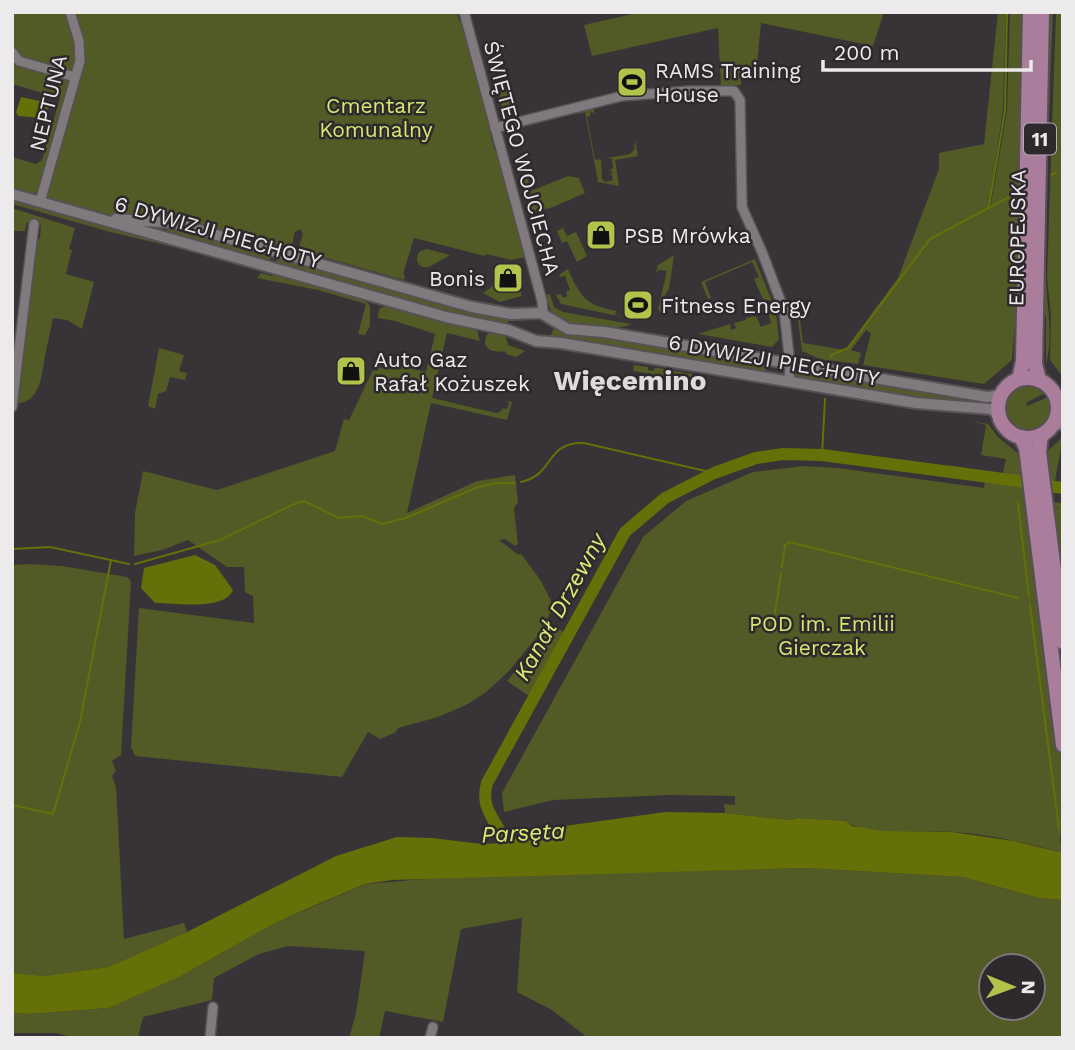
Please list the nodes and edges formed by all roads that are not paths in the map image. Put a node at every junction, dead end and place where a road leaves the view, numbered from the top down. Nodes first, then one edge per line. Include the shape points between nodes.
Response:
1 (70, 12) edge
2 (464, 12) edge
3 (1030, 12) edge
4 (1042, 12) edge
5 (12, 52) edge
6 (75, 77) junction
7 (495, 128) junction
8 (12, 194) edge
9 (40, 202) junction
10 (99, 219) junction
11 (165, 221) junction
12 (34, 224) dead end
13 (162, 236) junction
14 (542, 316) junction
15 (529, 337) junction
16 (542, 340) junction
17 (790, 364) junction
18 (1019, 379) junction
19 (1039, 380) junction
20 (789, 382) junction
21 (1002, 395) junction
22 (12, 405) edge
23 (1060, 408) edge
24 (999, 414) junction
25 (1058, 425) edge
26 (1041, 435) junction
27 (1021, 437) junction
28 (1063, 642) edge
29 (1063, 745) edge
30 (213, 1007) dead end
31 (433, 1027) dead end
32 (210, 1038) edge
33 (430, 1038) edge

1 - 6 street, NEPTUNA via 81,51
2 - 7 street, ŚWIĘTEGO WOJCIECHA
3 - 18 main road, EUROPEJSKA / 11
4 - 19 main road, EUROPEJSKA / 11 via 1035,361
5 - 6 street via 19,61
6 - 9 street, NEPTUNA
7 - 14 street, ŚWIĘTEGO WOJCIECHA via 542,301
7 - 17 street via 622,96 734,91 740,100 742,207 784,310
8 - 9 street, 6 DYWIZJI PIECHOTY
9 - 10 street, 6 DYWIZJI PIECHOTY
10 - 11 street, 6 DYWIZJI PIECHOTY
10 - 13 street, 6 DYWIZJI PIECHOTY
11 - 13 street
11 - 14 street, 6 DYWIZJI PIECHOTY via 420,294 492,311
12 - 22 street
13 - 15 street, 6 DYWIZJI PIECHOTY
14 - 15 street via 526,327
14 - 16 street via 550,331
14 - 17 street, 6 DYWIZJI PIECHOTY via 572,330
15 - 16 street, 6 DYWIZJI PIECHOTY
16 - 20 street, 6 DYWIZJI PIECHOTY
17 - 20 street
17 - 21 street, 6 DYWIZJI PIECHOTY via 987,397
18 - 19 main road
18 - 21 main road
19 - 23 main road, 11 via 1052,391
20 - 24 street, 6 DYWIZJI PIECHOTY
21 - 24 main road
23 - 25 main road, 11
24 - 27 main road via 1007,429
25 - 26 main road, 11
26 - 27 main road
26 - 28 main road via 1039,452
27 - 29 main road
30 - 32 street
31 - 33 street

